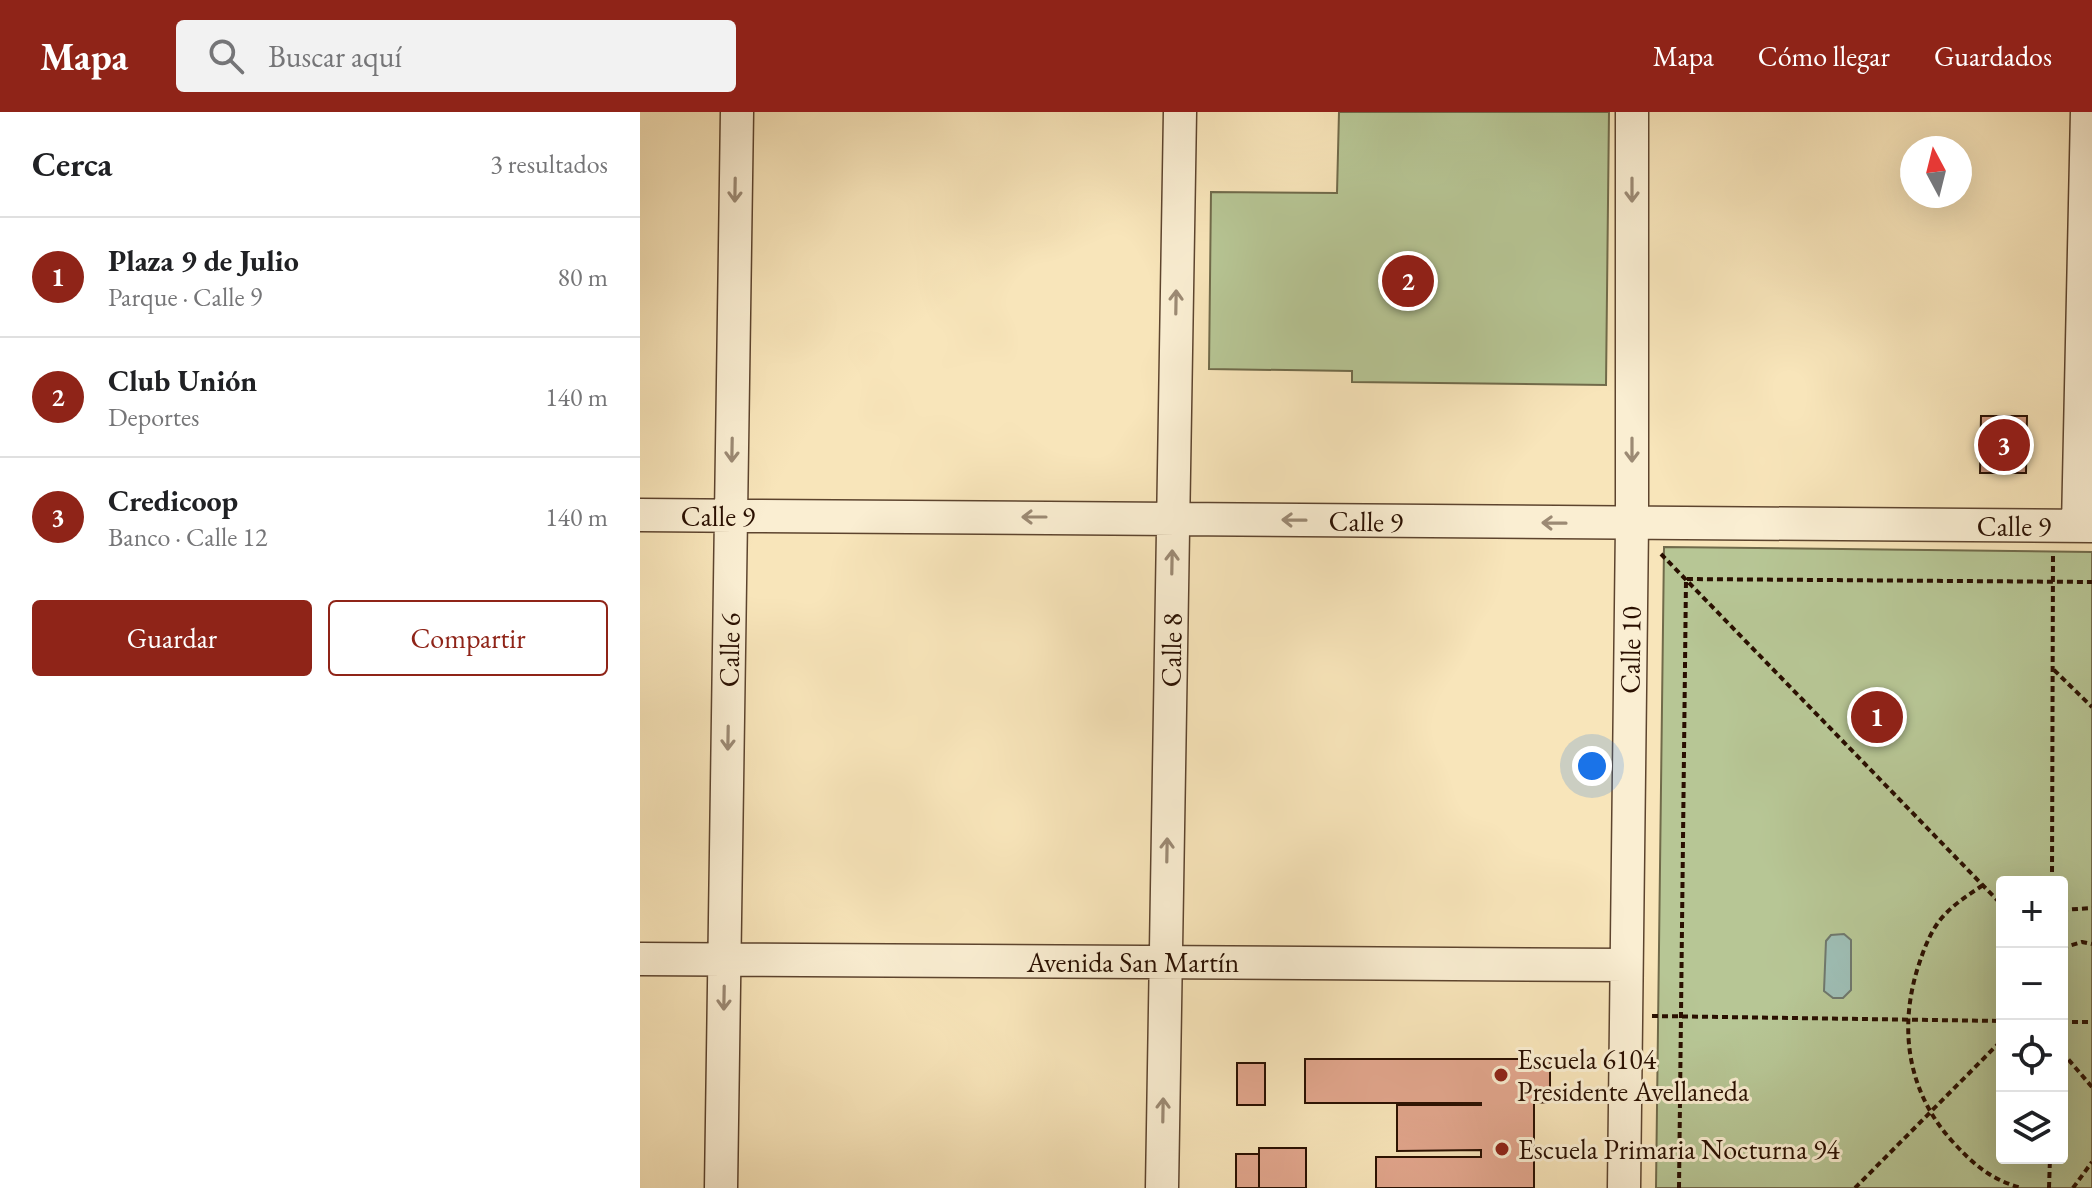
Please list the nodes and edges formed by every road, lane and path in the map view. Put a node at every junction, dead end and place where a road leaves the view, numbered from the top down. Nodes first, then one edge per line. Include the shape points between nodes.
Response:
1 (737, 112) edge
2 (1180, 112) edge
3 (1632, 112) edge
4 (2087, 112) edge
5 (640, 515) edge
6 (731, 515) junction
7 (1173, 518) junction
8 (1632, 524) junction
9 (2074, 526) edge
10 (1686, 579) junction
11 (2053, 582) junction
12 (2092, 582) edge
13 (2053, 669) junction
14 (2092, 707) edge
15 (2052, 876) edge
16 (1983, 885) junction
17 (1996, 899) edge
18 (2092, 908) edge
19 (2068, 910) edge
20 (2092, 944) edge
21 (2068, 946) edge
22 (640, 959) edge
23 (724, 959) junction
24 (1165, 962) junction
25 (1626, 965) junction
26 (1626, 1016) junction
27 (1681, 1017) junction
28 (1907, 1019) junction
29 (1996, 1021) edge
30 (2068, 1022) edge
31 (2092, 1022) edge
32 (1996, 1046) edge
33 (2068, 1059) edge
34 (2092, 1087) edge
35 (1929, 1113) junction
36 (2092, 1162) edge
37 (2050, 1164) edge
38 (721, 1188) edge
39 (1162, 1188) edge
40 (1624, 1188) edge
41 (1679, 1188) edge
42 (1855, 1188) edge
43 (2022, 1188) edge
44 (2049, 1188) edge
45 (2073, 1188) edge

1 -> 6 street, Calle 6
7 -> 2 street, Calle 8
3 -> 8 street, Calle 10
4 - 9 street
5 - 6 street, Calle 9
7 -> 6 street, Calle 9
6 -> 23 street, Calle 6
8 -> 7 street, Calle 9
24 -> 7 street, Calle 8
8 - 9 street, Calle 9
8 - 10 path
8 - 25 street, Calle 10
9 - 11 path
10 - 11 path
10 - 16 path
10 - 27 path
11 - 12 path
11 - 13 path
13 - 14 path
13 - 15 path
16 - 17 path
16 - 28 path via 1956,903 1925,945
18 - 19 path
20 - 21 path
22 - 23 street, Avenida San Martín
23 - 24 street, Avenida San Martín
23 -> 38 street, Calle 6
24 - 25 street, Avenida San Martín
39 -> 24 street, Calle 8
25 - 26 street, Calle 10
26 - 27 path
26 - 40 street, Calle 10
27 - 28 path
27 - 41 path
28 - 29 path
28 - 35 path via 1909,1051
30 - 31 path
32 - 35 path
33 - 34 path
35 - 42 path
35 - 43 path via 1975,1166
36 - 45 path
37 - 44 path

